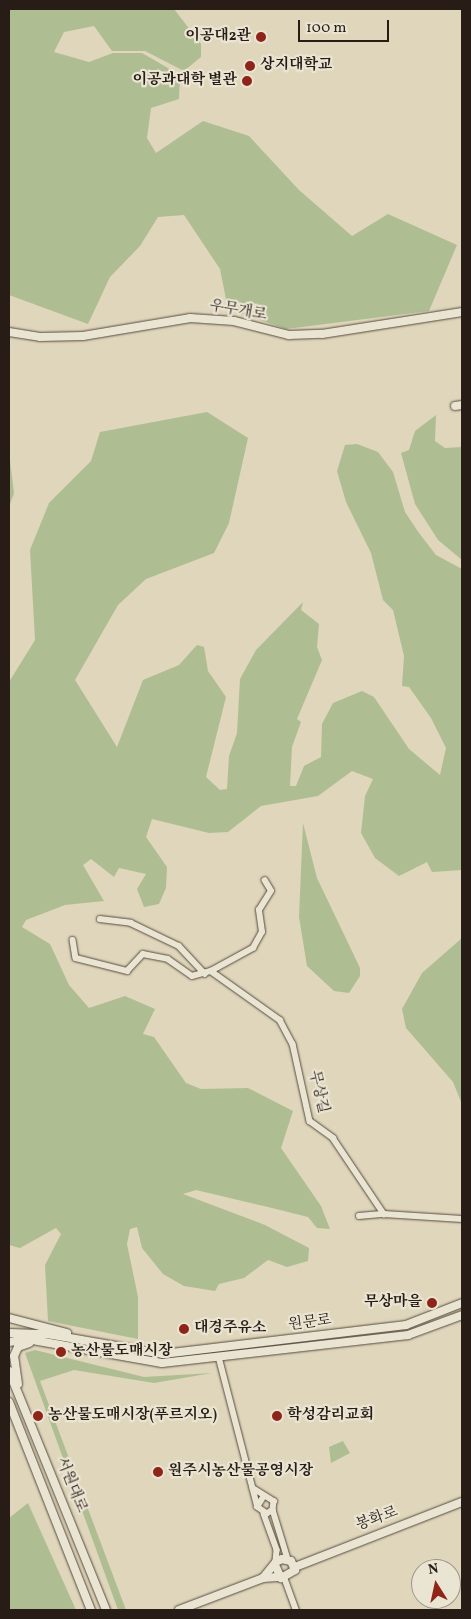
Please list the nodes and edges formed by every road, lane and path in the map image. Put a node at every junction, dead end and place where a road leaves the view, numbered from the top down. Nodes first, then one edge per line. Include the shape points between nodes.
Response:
1 (462, 312) edge
2 (9, 332) edge
3 (265, 881) dead end
4 (100, 918) dead end
5 (73, 940) dead end
6 (211, 971) junction
7 (205, 974) junction
8 (384, 1214) junction
9 (359, 1216) dead end
10 (462, 1219) edge
11 (462, 1303) edge
12 (462, 1314) edge
13 (9, 1318) edge
14 (9, 1334) edge
15 (9, 1342) edge
16 (44, 1343) junction
17 (217, 1348) junction
18 (139, 1351) junction
19 (219, 1357) junction
20 (9, 1371) edge
21 (22, 1400) junction
22 (9, 1402) edge
23 (251, 1484) junction
24 (264, 1496) junction
25 (462, 1502) edge
26 (257, 1504) junction
27 (273, 1510) junction
28 (264, 1514) junction
29 (291, 1562) junction
30 (275, 1564) junction
31 (285, 1577) junction
32 (263, 1578) junction
33 (91, 1610) edge
34 (106, 1610) edge
35 (179, 1610) edge
36 (296, 1610) edge

1 - 2 street, 우무개로 via 322,334 289,335 234,322 190,318 83,336 40,337
3 - 6 street via 271,891 260,910 262,932 253,948
4 - 7 street via 131,923 179,946
5 - 7 street via 76,958 127,971 143,954 168,959 192,976
6 - 7 street
6 - 8 street, 무상길 via 288,1030 310,1121 333,1138
8 - 9 street
8 - 10 street
11 - 17 street, 원문로 via 406,1325
12 - 19 street, 원문로 via 408,1335
13 - 18 street
14 - 18 street, 원문로 via 47,1334
15 - 16 street, 원문로
16 - 19 street, 원문로 via 137,1361
16 - 21 street via 26,1344 14,1356
17 - 18 street, 원문로
17 - 19 street
19 - 23 street
20 - 21 street, 서원대로
21 - 34 street, 서원대로
22 - 33 street, 서원대로
23 - 24 street
23 - 26 street
24 - 26 street
24 - 27 street via 274,1501
25 - 29 street, 봉화로 via 302,1561
26 - 28 street
27 - 28 street
27 - 29 street via 280,1544
28 - 30 street via 277,1550
29 - 30 street
29 - 31 street
30 - 31 street
30 - 32 street
31 - 32 street
31 - 36 street
32 - 35 street

